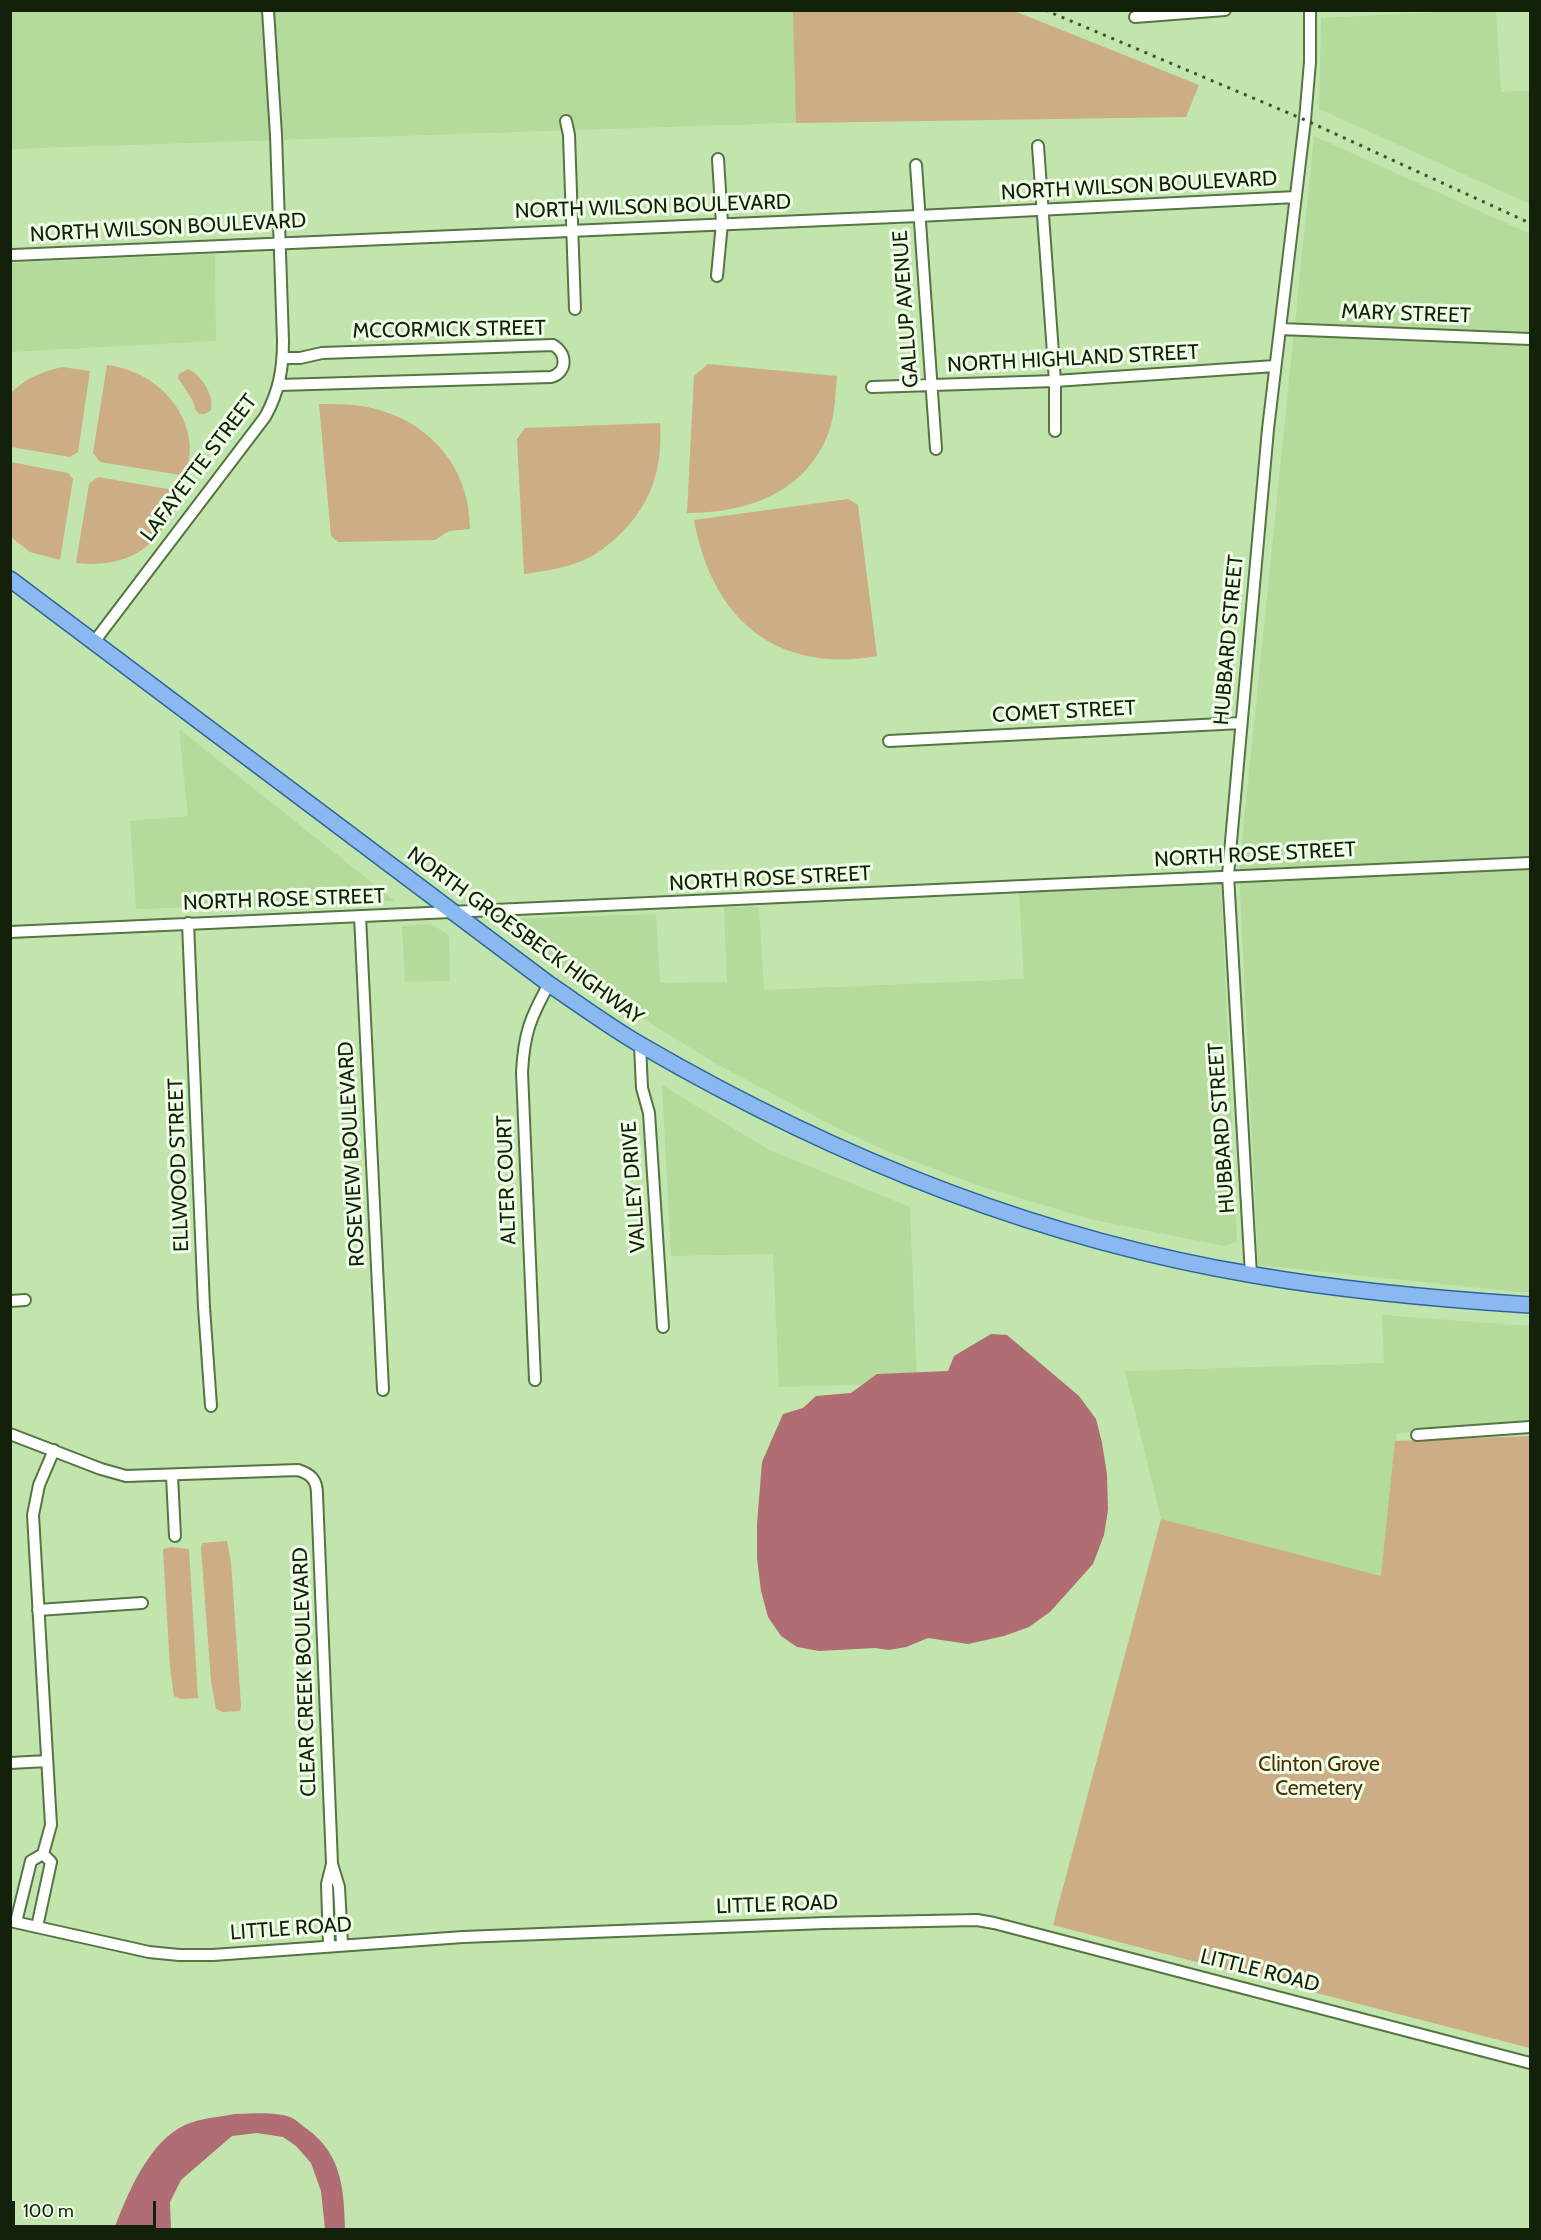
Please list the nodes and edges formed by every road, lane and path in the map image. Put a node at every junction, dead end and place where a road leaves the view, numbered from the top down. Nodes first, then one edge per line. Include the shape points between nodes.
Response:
1 (268, 10) edge
2 (1225, 10) edge
3 (1310, 10) edge
4 (1135, 17) dead end
5 (566, 121) dead end
6 (1038, 146) dead end
7 (718, 159) dead end
8 (916, 165) dead end
9 (1296, 197) junction
10 (1041, 210) junction
11 (918, 216) junction
12 (722, 223) junction
13 (571, 230) junction
14 (279, 243) junction
15 (13, 255) dead end
16 (717, 276) dead end
17 (575, 309) dead end
18 (1280, 329) junction
19 (1530, 339) edge
20 (283, 358) junction
21 (1275, 366) junction
22 (1055, 381) junction
23 (279, 385) junction
24 (931, 386) junction
25 (872, 387) dead end
26 (1055, 431) dead end
27 (936, 449) dead end
28 (10, 579) edge
29 (94, 642) junction
30 (1241, 723) junction
31 (889, 741) dead end
32 (1530, 863) edge
33 (1228, 875) junction
34 (453, 913) junction
35 (360, 916) junction
36 (188, 923) junction
37 (10, 932) edge
38 (549, 984) junction
39 (640, 1045) junction
40 (1251, 1275) junction
41 (25, 1300) dead end
42 (10, 1301) edge
43 (1530, 1305) edge
44 (663, 1328) dead end
45 (535, 1380) dead end
46 (383, 1390) dead end
47 (211, 1406) dead end
48 (1530, 1427) edge
49 (10, 1434) edge
50 (1417, 1435) dead end
51 (54, 1450) junction
52 (172, 1476) junction
53 (175, 1536) dead end
54 (142, 1603) dead end
55 (38, 1610) junction
56 (47, 1761) junction
57 (10, 1763) edge
58 (43, 1854) junction
59 (332, 1864) junction
60 (25, 1883) junction
61 (46, 1888) junction
62 (340, 1908) junction
63 (328, 1909) junction
64 (13, 1922) edge
65 (37, 1927) junction
66 (342, 1944) junction
67 (329, 1945) junction
68 (1530, 2063) edge

1 - 14 street, LAFAYETTE STREET
2 - 4 street
3 - 9 street, HUBBARD STREET via 1310,62
5 - 13 street, MCCORMICK STREET
6 - 10 street
7 - 12 street
8 - 11 street, GALLUP AVENUE
9 - 10 street, NORTH WILSON BOULEVARD
9 - 18 street, HUBBARD STREET
10 - 11 street, NORTH WILSON BOULEVARD
10 - 22 street
11 - 12 street, NORTH WILSON BOULEVARD
11 - 24 street, GALLUP AVENUE
12 - 13 street, NORTH WILSON BOULEVARD
12 - 16 street
13 - 14 street, NORTH WILSON BOULEVARD
13 - 17 street, MCCORMICK STREET
14 - 15 street, NORTH WILSON BOULEVARD
14 - 20 street, LAFAYETTE STREET
18 - 19 street, MARY STREET
18 - 21 street, HUBBARD STREET
20 - 23 street, LAFAYETTE STREET
20 - 23 street, MCCORMICK STREET via 322,353 553,345 561,352 564,363 560,373 551,377
21 - 22 street, NORTH HIGHLAND STREET
21 - 30 street, HUBBARD STREET
22 - 24 street, NORTH HIGHLAND STREET
22 - 26 street
23 - 29 street, LAFAYETTE STREET via 265,417
24 - 25 street, NORTH HIGHLAND STREET
24 - 27 street, GALLUP AVENUE
28 - 29 main road, NORTH GROESBECK HIGHWAY
29 - 34 main road, NORTH GROESBECK HIGHWAY
30 - 31 street, COMET STREET
30 - 33 street, HUBBARD STREET
32 - 33 street, NORTH ROSE STREET
33 - 34 street, NORTH ROSE STREET
33 - 40 street, HUBBARD STREET
34 - 35 street, NORTH ROSE STREET
34 - 38 main road, NORTH GROESBECK HIGHWAY
35 - 36 street, NORTH ROSE STREET
35 - 46 street, ROSEVIEW BOULEVARD
36 - 37 street, NORTH ROSE STREET
36 - 47 street, ELLWOOD STREET
38 - 39 main road, NORTH GROESBECK HIGHWAY
38 - 45 street, ALTER COURT via 527,1030 522,1072
39 - 40 main road, NORTH GROESBECK HIGHWAY via 825,1141 936,1186 1078,1234
39 - 44 street, VALLEY DRIVE via 642,1088 649,1113
40 - 43 main road, NORTH GROESBECK HIGHWAY via 1366,1292
41 - 42 street
48 - 50 street
49 - 51 street
51 - 52 street via 126,1476
51 - 55 street via 39,1485 33,1515
52 - 53 street
52 - 59 street, CLEAR CREEK BOULEVARD via 298,1470 314,1479
54 - 55 street
55 - 56 street
56 - 57 street
56 - 58 street via 51,1825
58 - 60 street via 31,1861
58 - 61 street via 51,1862
59 - 62 street, CLEAR CREEK BOULEVARD via 338,1880
59 - 63 street, CLEAR CREEK BOULEVARD via 327,1884
60 - 61 street
60 - 64 street
61 - 65 street
62 - 63 street
62 - 66 street, CLEAR CREEK BOULEVARD
63 - 67 street, CLEAR CREEK BOULEVARD
64 - 65 street, LITTLE ROAD
65 - 67 street, LITTLE ROAD via 179,1955
66 - 67 street, LITTLE ROAD
66 - 68 street, LITTLE ROAD via 617,1930 977,1920

